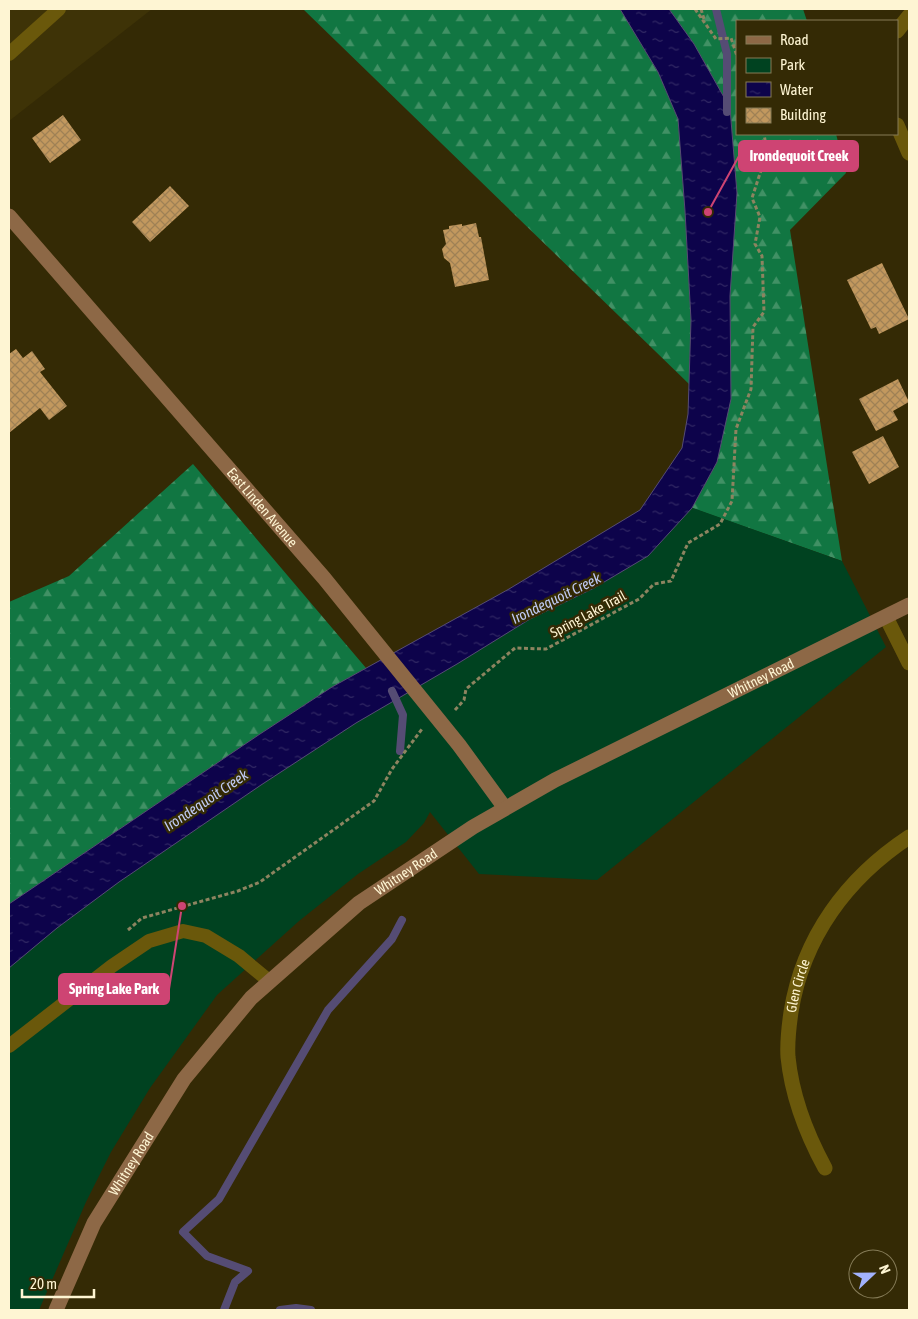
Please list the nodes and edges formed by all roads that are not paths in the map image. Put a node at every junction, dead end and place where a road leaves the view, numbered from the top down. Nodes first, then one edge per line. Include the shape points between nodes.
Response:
1 (59, 9) edge
2 (909, 16) edge
3 (898, 30) edge
4 (9, 54) edge
5 (898, 127) edge
6 (909, 153) edge
7 (9, 216) edge
8 (909, 605) edge
9 (886, 617) junction
10 (909, 663) edge
11 (505, 808) junction
12 (909, 837) edge
13 (269, 981) junction
14 (9, 1046) edge
15 (825, 1168) dead end
16 (56, 1310) edge

1 - 4 lane
2 - 3 street
5 - 6 street
7 - 11 main road, East Linden Avenue via 324,578
8 - 9 main road, Whitney Road
9 - 10 street
9 - 11 main road, Whitney Road via 560,777
11 - 13 main road, Whitney Road via 358,903
12 - 15 street, Glen Circle via 875,863 832,910 815,937 794,994 788,1055 792,1086 800,1117
13 - 14 lane via 239,956 206,936 182,931 149,941
13 - 16 main road, Whitney Road via 184,1079 94,1223

